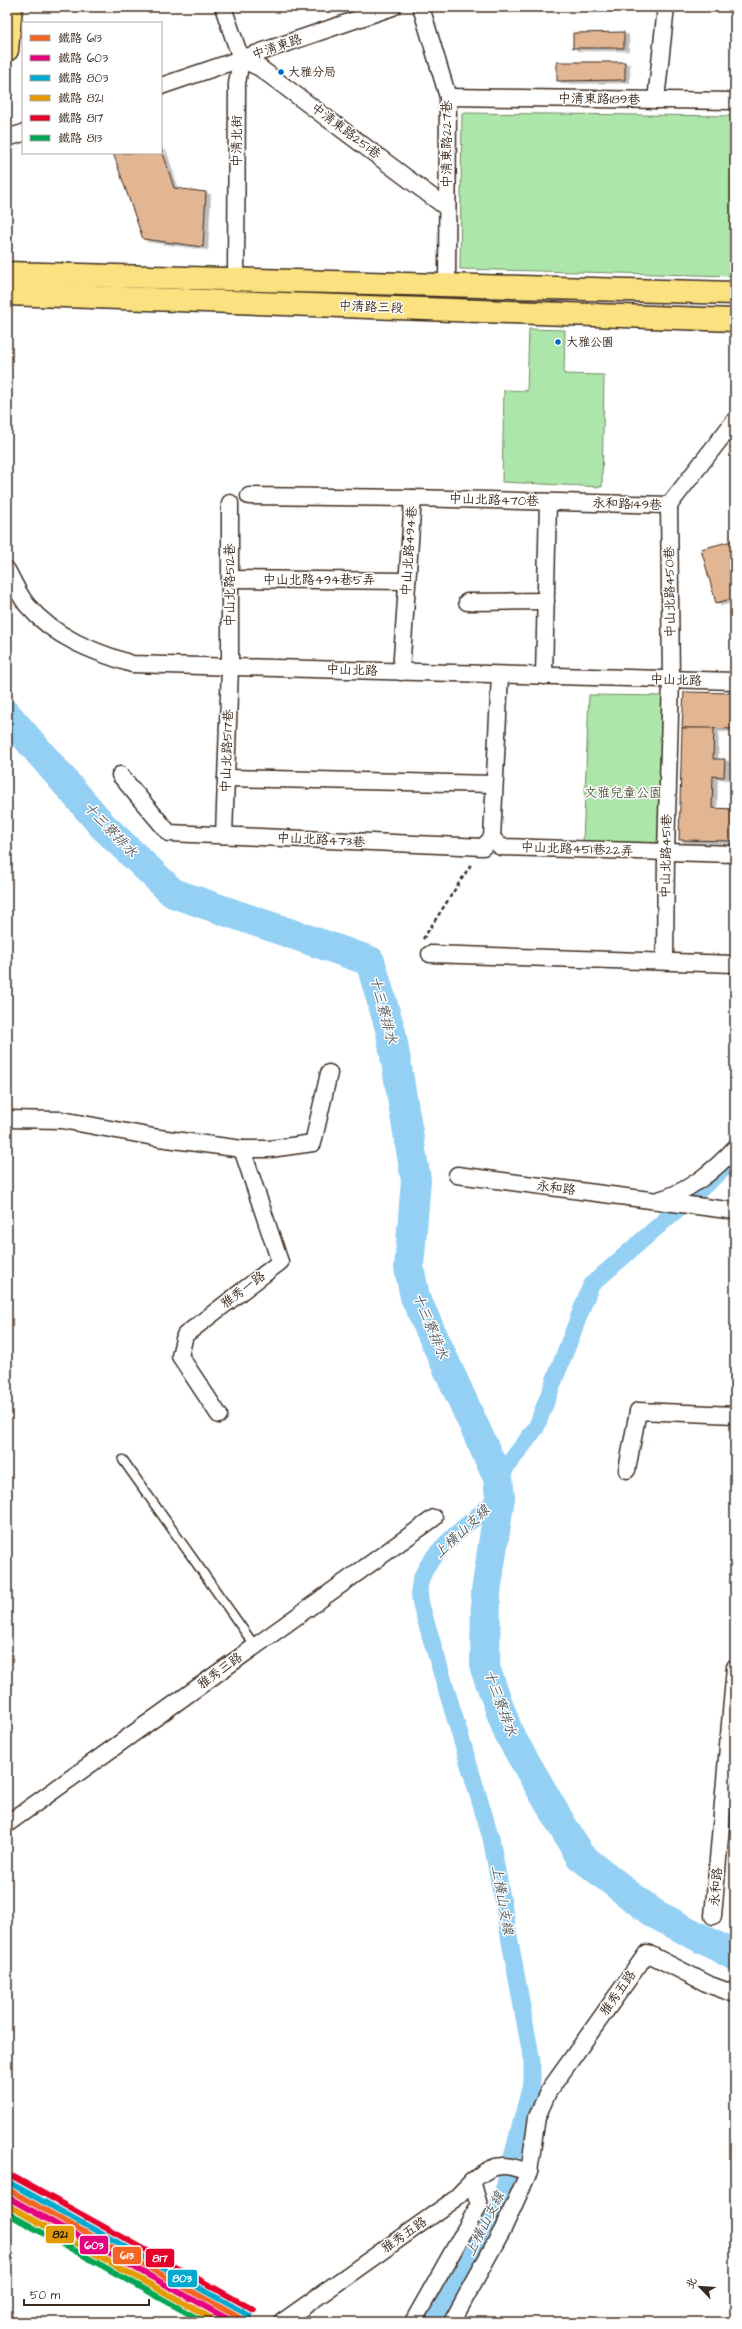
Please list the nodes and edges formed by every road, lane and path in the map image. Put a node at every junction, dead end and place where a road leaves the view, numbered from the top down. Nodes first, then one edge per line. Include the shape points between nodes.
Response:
1 (223, 7) edge
2 (393, 7) edge
3 (421, 7) edge
4 (666, 7) edge
5 (9, 15) edge
6 (7, 50) edge
7 (241, 59) junction
8 (162, 86) edge
9 (448, 97) junction
10 (656, 100) junction
11 (735, 101) edge
12 (22, 133) edge
13 (7, 138) edge
14 (447, 208) junction
15 (7, 273) edge
16 (236, 279) junction
17 (447, 285) junction
18 (735, 293) edge
19 (7, 294) edge
20 (735, 320) edge
21 (735, 420) edge
22 (249, 496) dead end
23 (413, 498) junction
24 (548, 502) junction
25 (230, 503) dead end
26 (670, 505) junction
27 (7, 570) edge
28 (230, 579) junction
29 (407, 581) junction
30 (546, 601) junction
31 (467, 602) dead end
32 (230, 667) junction
33 (401, 672) junction
34 (500, 675) junction
35 (544, 676) junction
36 (671, 680) junction
37 (735, 681) edge
38 (120, 775) dead end
39 (226, 778) junction
40 (494, 784) junction
41 (224, 835) junction
42 (487, 843) junction
43 (666, 852) junction
44 (735, 854) edge
45 (430, 954) joint
46 (665, 961) junction
47 (735, 964) edge
48 (329, 1073) dead end
49 (7, 1119) edge
50 (735, 1148) edge
51 (242, 1149) junction
52 (457, 1175) dead end
53 (655, 1201) junction
54 (735, 1212) edge
55 (219, 1415) dead end
56 (735, 1415) edge
57 (123, 1460) dead end
58 (627, 1470) dead end
59 (434, 1518) dead end
60 (255, 1646) junction
61 (735, 1667) edge
62 (7, 1824) edge
63 (714, 1916) dead end
64 (735, 1994) edge
65 (515, 2169) junction
66 (472, 2181) junction
67 (282, 2322) edge
68 (413, 2322) edge
69 (452, 2322) edge

1 - 7 street, 中清北街
2 - 7 street, 中清東路
3 - 9 street, 中清東路227巷
4 - 10 street, 中清東路189巷
5 - 6 main road
7 - 8 street, 中清東路
7 - 14 street, 中清東路251巷 via 260,68
7 - 16 street, 中清北街 via 237,84
9 - 10 street, 中清東路189巷
9 - 14 street, 中清東路227巷
10 - 11 street
12 - 13 street
14 - 17 street, 中清東路227巷
15 - 16 main road, 中清路三段
16 - 17 main road, 中清路三段
17 - 18 main road, 中清路三段
19 - 20 main road, 中清路三段
21 - 26 street, 永和路149巷
22 - 23 street, 中山北路494巷
23 - 24 street, 中山北路470巷
23 - 29 street, 中山北路494巷
24 - 26 street, 永和路149巷
24 - 30 street, 中山北路470巷
25 - 28 street, 中山北路512巷
26 - 36 street, 中山北路450巷
27 - 32 street, 中山北路 via 26,604 59,634 88,650 132,664
28 - 29 street, 中山北路494巷5弄
28 - 32 street, 中山北路512巷
29 - 33 street, 中山北路494巷
30 - 31 street
30 - 35 street, 中山北路470巷
32 - 33 street, 中山北路
32 - 39 street, 中山北路517巷
33 - 34 street, 中山北路
34 - 35 street, 中山北路
34 - 40 street
35 - 36 street, 中山北路
36 - 37 street, 中山北路
36 - 43 street, 中山北路451巷
38 - 41 street, 中山北路473巷 via 169,833
39 - 40 street
39 - 41 street, 中山北路517巷
40 - 42 street
41 - 42 street, 中山北路473巷
42 - 43 street, 中山北路451巷22弄 via 501,846
42 - 45 path via 417,948
43 - 44 street, 中山北路451巷22弄
43 - 46 street, 中山北路451巷
45 - 46 street
46 - 47 street
48 - 51 street via 313,1143 270,1149
49 - 51 street via 62,1120 159,1138
50 - 53 street, 永和路 via 720,1165 676,1196
51 - 55 street, 雅秀一路 via 280,1262 185,1335 180,1356
52 - 53 street, 永和路
53 - 54 street, 永和路
56 - 58 street via 638,1411
57 - 60 lane
59 - 60 street, 雅秀三路
60 - 62 street, 雅秀三路
61 - 63 street, 永和路
64 - 65 street, 雅秀五路 via 710,1985 647,1953 548,2092
65 - 66 street, 雅秀五路 via 490,2169
65 - 69 street via 499,2235
66 - 67 street, 雅秀五路 via 454,2200
66 - 68 street via 479,2205

